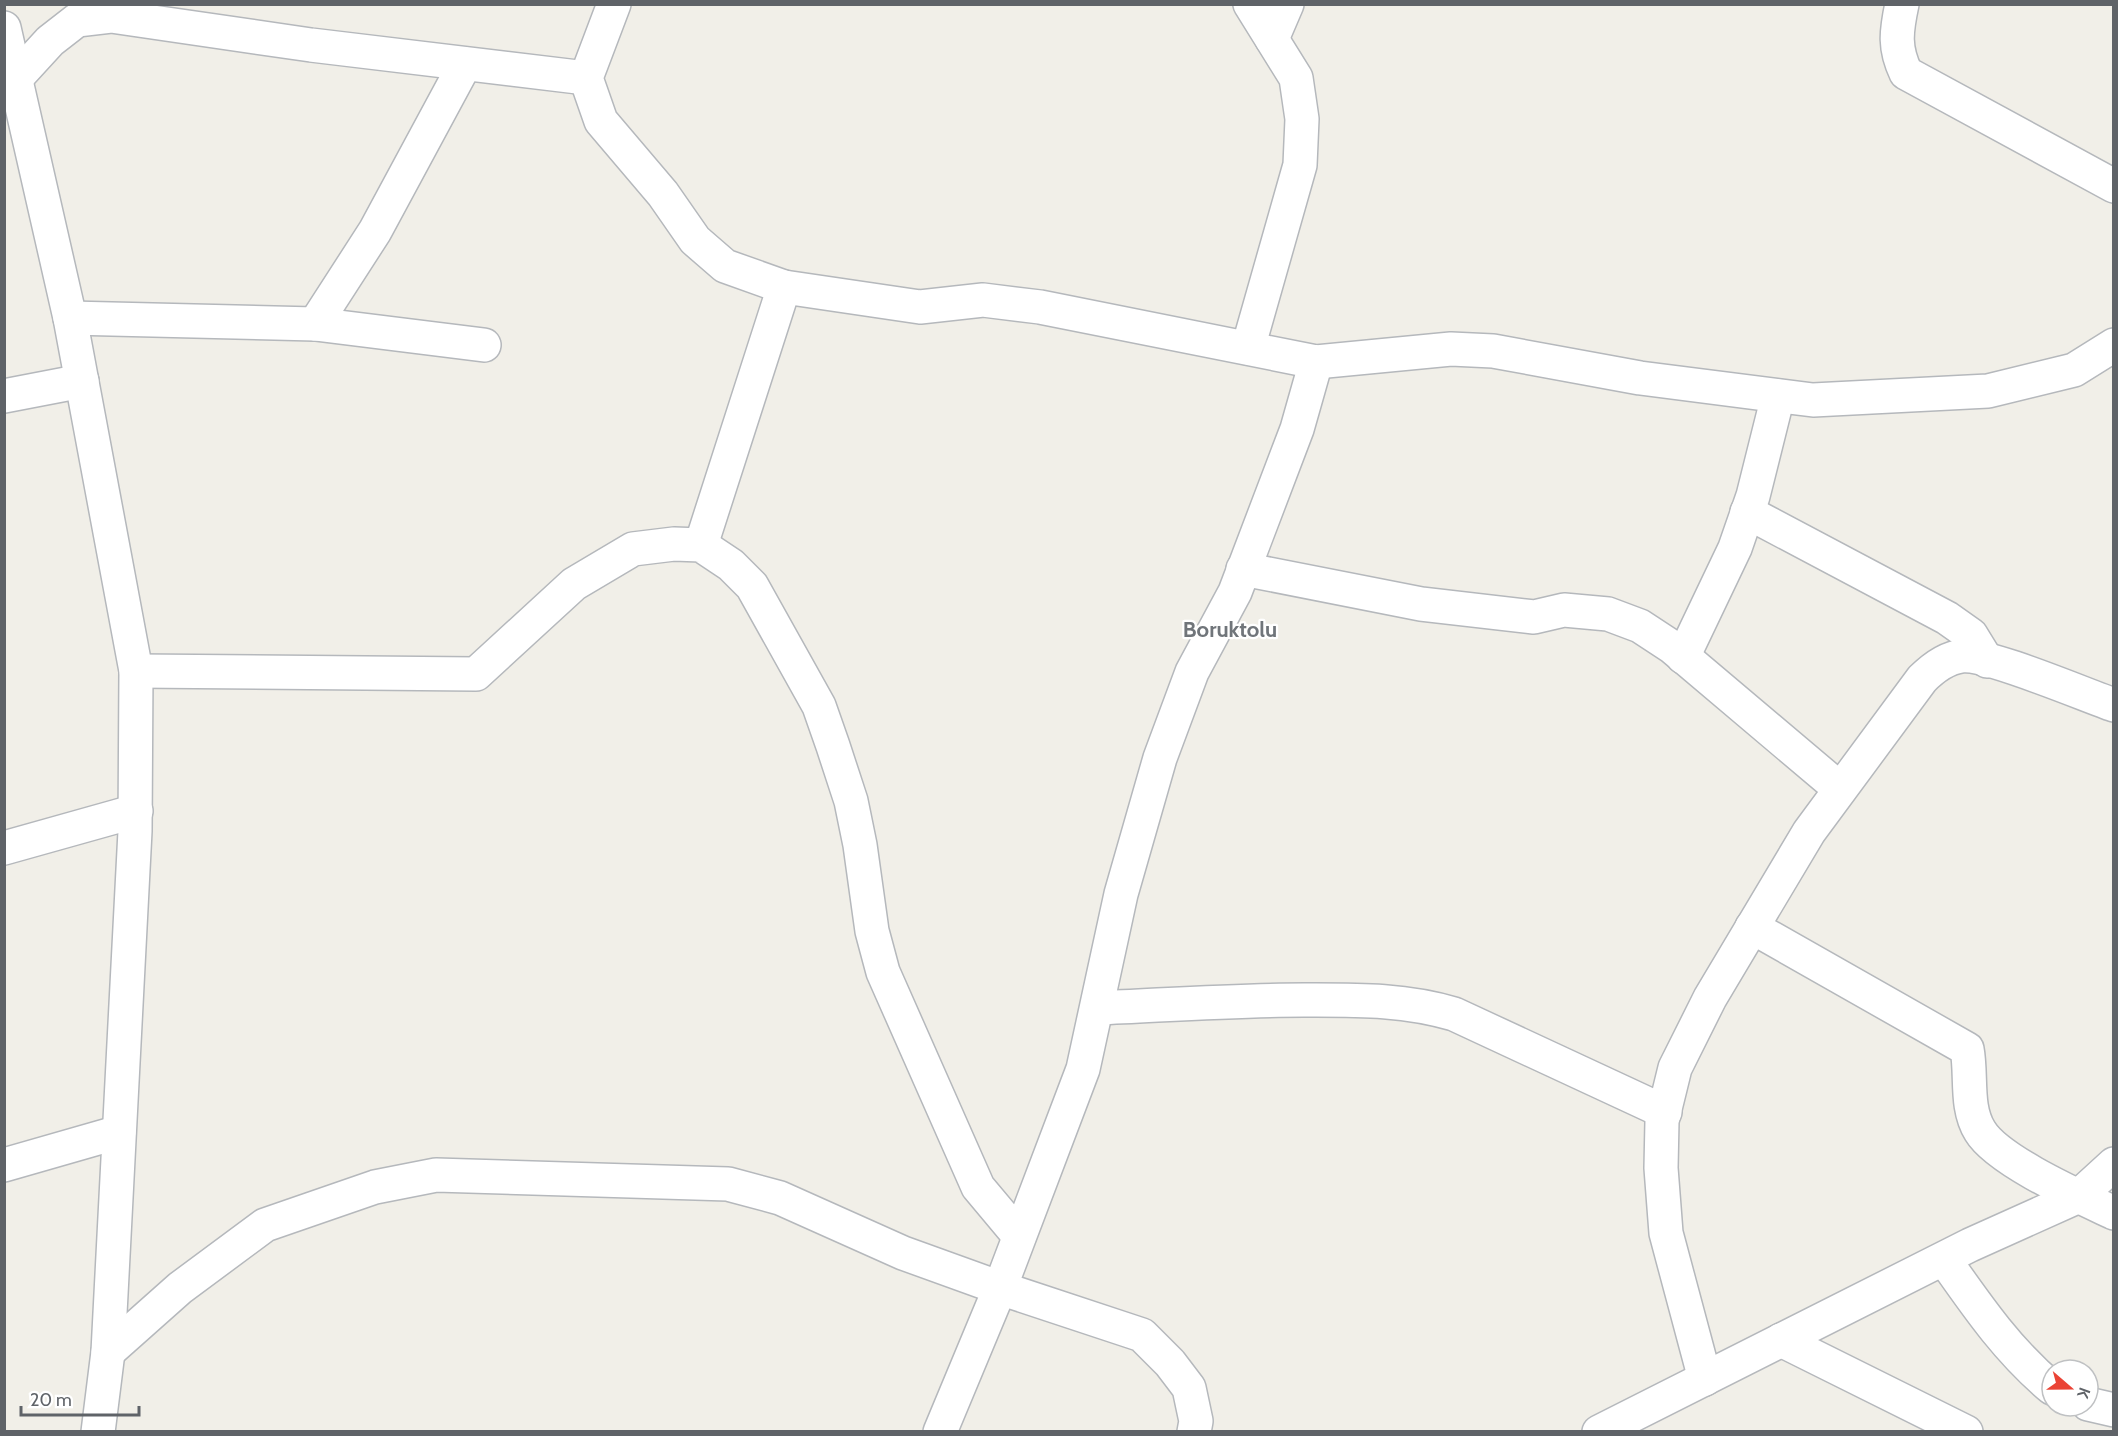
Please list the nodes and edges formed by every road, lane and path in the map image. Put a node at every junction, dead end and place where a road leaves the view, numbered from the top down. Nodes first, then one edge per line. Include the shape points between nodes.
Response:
1 (614, 4) edge
2 (1250, 4) edge
3 (1287, 4) edge
4 (1902, 4) edge
5 (101, 10) edge
6 (4, 28) edge
7 (1272, 39) junction
8 (465, 64) junction
9 (17, 77) junction
10 (586, 78) junction
11 (2114, 186) edge
12 (784, 287) junction
13 (70, 318) junction
14 (315, 324) junction
15 (484, 345) dead end
16 (2114, 345) edge
17 (1248, 348) junction
18 (1316, 362) junction
19 (82, 381) junction
20 (4, 396) edge
21 (1778, 396) junction
22 (1747, 512) junction
23 (701, 545) junction
24 (1243, 569) junction
25 (1683, 657) junction
26 (1988, 661) junction
27 (136, 671) junction
28 (2114, 705) edge
29 (1840, 789) junction
30 (136, 811) junction
31 (4, 848) edge
32 (1752, 927) junction
33 (1098, 1008) junction
34 (1665, 1112) junction
35 (119, 1132) junction
36 (2114, 1164) edge
37 (4, 1165) edge
38 (2079, 1196) junction
39 (2114, 1213) edge
40 (1019, 1236) junction
41 (1944, 1259) junction
42 (1000, 1288) junction
43 (1781, 1340) junction
44 (108, 1352) junction
45 (2040, 1378) edge
46 (1705, 1379) junction
47 (98, 1431) edge
48 (940, 1431) edge
49 (1194, 1431) edge
50 (1599, 1431) edge
51 (1966, 1431) edge

1 - 10 street
2 - 7 street
3 - 7 street
4 - 11 street via 1897,55 1906,73
5 - 8 street via 311,45
5 - 9 street via 78,20 50,41
6 - 9 street
7 - 17 street via 1296,78 1302,119 1300,165
8 - 10 street
8 - 14 street via 375,231
9 - 13 street
10 - 12 street via 602,121 663,194 695,240 725,266
12 - 17 street via 920,307 983,300 1029,306
12 - 23 street
13 - 14 street
13 - 19 street
14 - 15 street
16 - 21 street via 2074,370 1988,391 1813,400
17 - 18 street
18 - 21 street via 1450,349 1493,351 1640,378
18 - 24 street via 1297,429
19 - 20 street
19 - 27 street
21 - 22 street
22 - 25 street via 1735,549
22 - 26 street via 1947,618 1971,634
23 - 27 street via 633,549 574,584 476,674
23 - 40 street via 732,565 752,586 819,706 851,801 872,931 883,972 978,1187
24 - 25 street via 1421,604 1534,617 1564,610 1608,614 1640,626
24 - 33 street via 1235,592 1192,672 1160,758 1121,894
25 - 29 street
26 - 28 street
26 - 29 street via 1964,656 1935,666
27 - 30 street
29 - 32 street via 1809,832
30 - 31 street
30 - 35 street
32 - 34 street via 1675,1068
32 - 38 street via 1968,1049 1970,1100 1980,1131 2004,1155
33 - 34 street via 1279,1000 1390,1000 1425,1005 1454,1014
33 - 40 street via 1083,1069
34 - 46 street via 1661,1168 1666,1233
35 - 37 street
35 - 44 street
36 - 38 street
38 - 39 street
38 - 41 street
40 - 42 street
41 - 43 street
41 - 45 street via 1989,1324
42 - 44 street via 903,1252 780,1198 728,1184 436,1175 375,1187 265,1225 180,1288
42 - 48 street
42 - 49 street via 1142,1335 1189,1388 1196,1421
43 - 46 street
43 - 51 street
44 - 47 street
46 - 50 street

